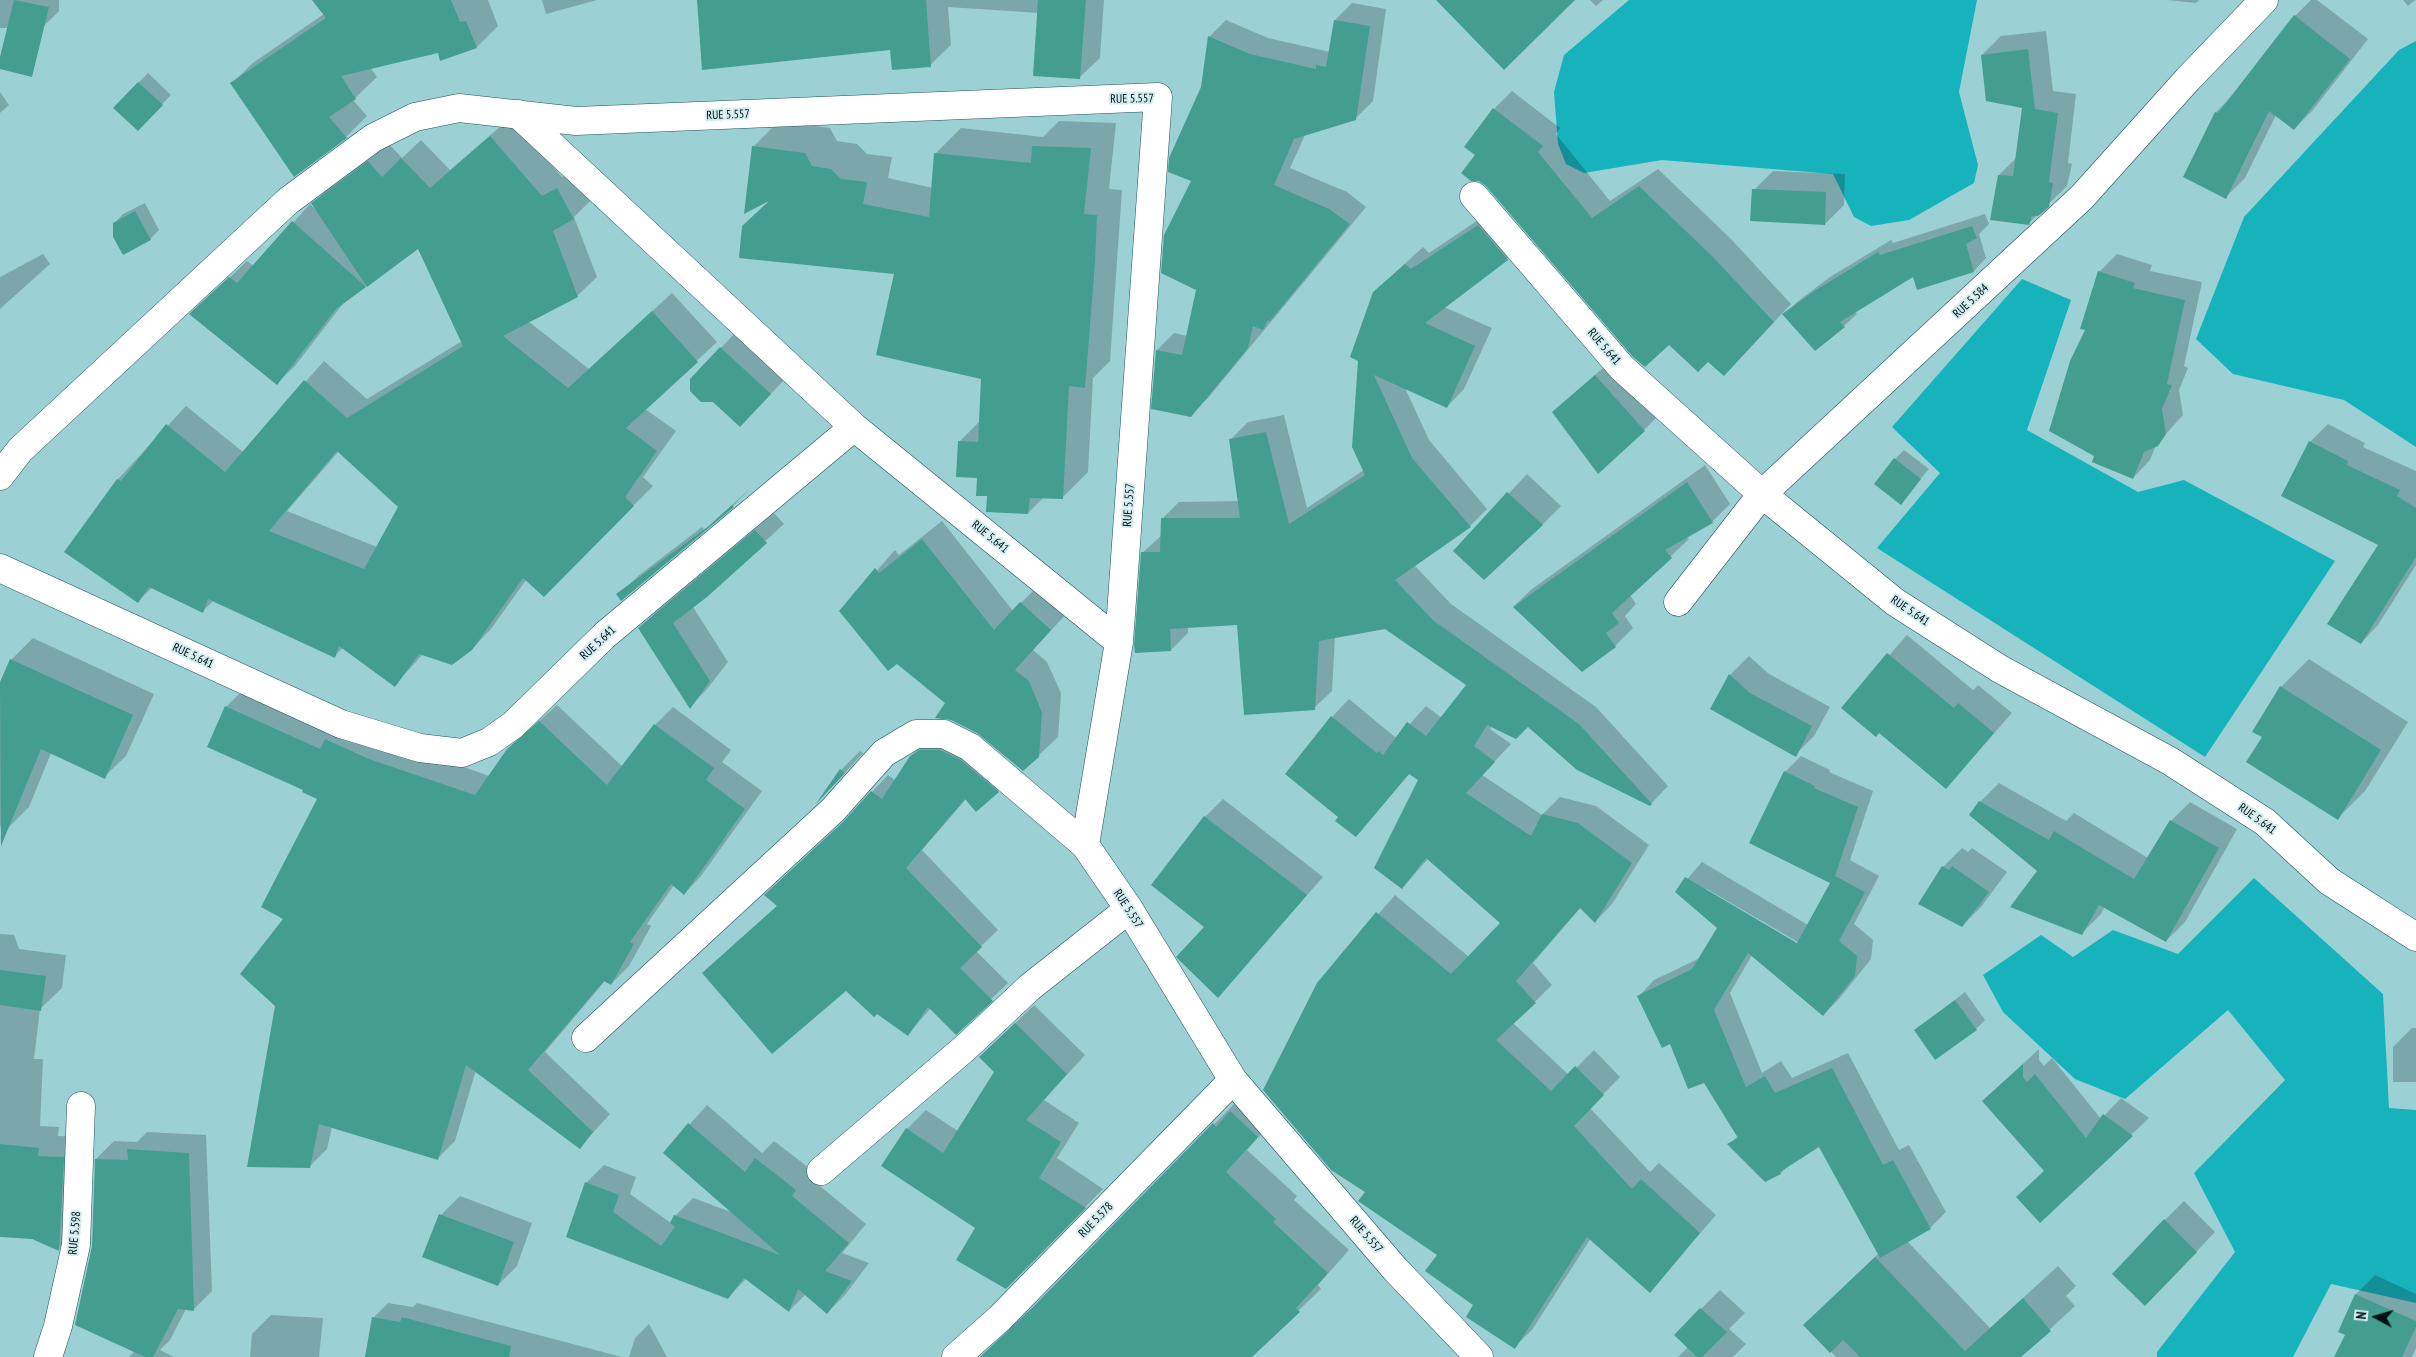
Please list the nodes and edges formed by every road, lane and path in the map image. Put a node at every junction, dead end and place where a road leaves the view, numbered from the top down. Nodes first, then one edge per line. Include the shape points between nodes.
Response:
1 (2264, 0) edge
2 (518, 114) junction
3 (1474, 196) dead end
4 (854, 427) junction
5 (0, 476) edge
6 (1762, 494) junction
7 (0, 568) edge
8 (1678, 602) dead end
9 (1119, 642) junction
10 (1085, 846) junction
11 (1129, 909) junction
12 (2416, 937) edge
13 (586, 1038) dead end
14 (1233, 1080) junction
15 (81, 1106) dead end
16 (820, 1171) dead end
17 (48, 1357) edge
18 (956, 1357) edge
19 (1479, 1357) edge

1 - 6 street, RUE 5.584 via 2082,197
2 - 4 street
2 - 5 street via 459,108 434,112 415,117 373,138 288,201 20,450
2 - 9 street, RUE 5.557 via 576,121 1158,97
3 - 6 street, RUE 5.641 via 1622,368
4 - 7 street, RUE 5.641 via 605,635 513,725 489,742 462,753 420,748 341,724
4 - 9 street, RUE 5.641
6 - 8 street, RUE 5.584
6 - 12 street, RUE 5.641 via 1894,602 2000,670 2178,766 2264,822 2329,881
9 - 10 street, RUE 5.557
10 - 11 street, RUE 5.557
10 - 13 street via 970,748 944,734 916,734 884,753 833,810
11 - 14 street, RUE 5.557
11 - 16 street via 1030,987 965,1048
14 - 18 street, RUE 5.578 via 1000,1318
14 - 19 street, RUE 5.557 via 1395,1269
15 - 17 street, RUE 5.598 via 76,1244

